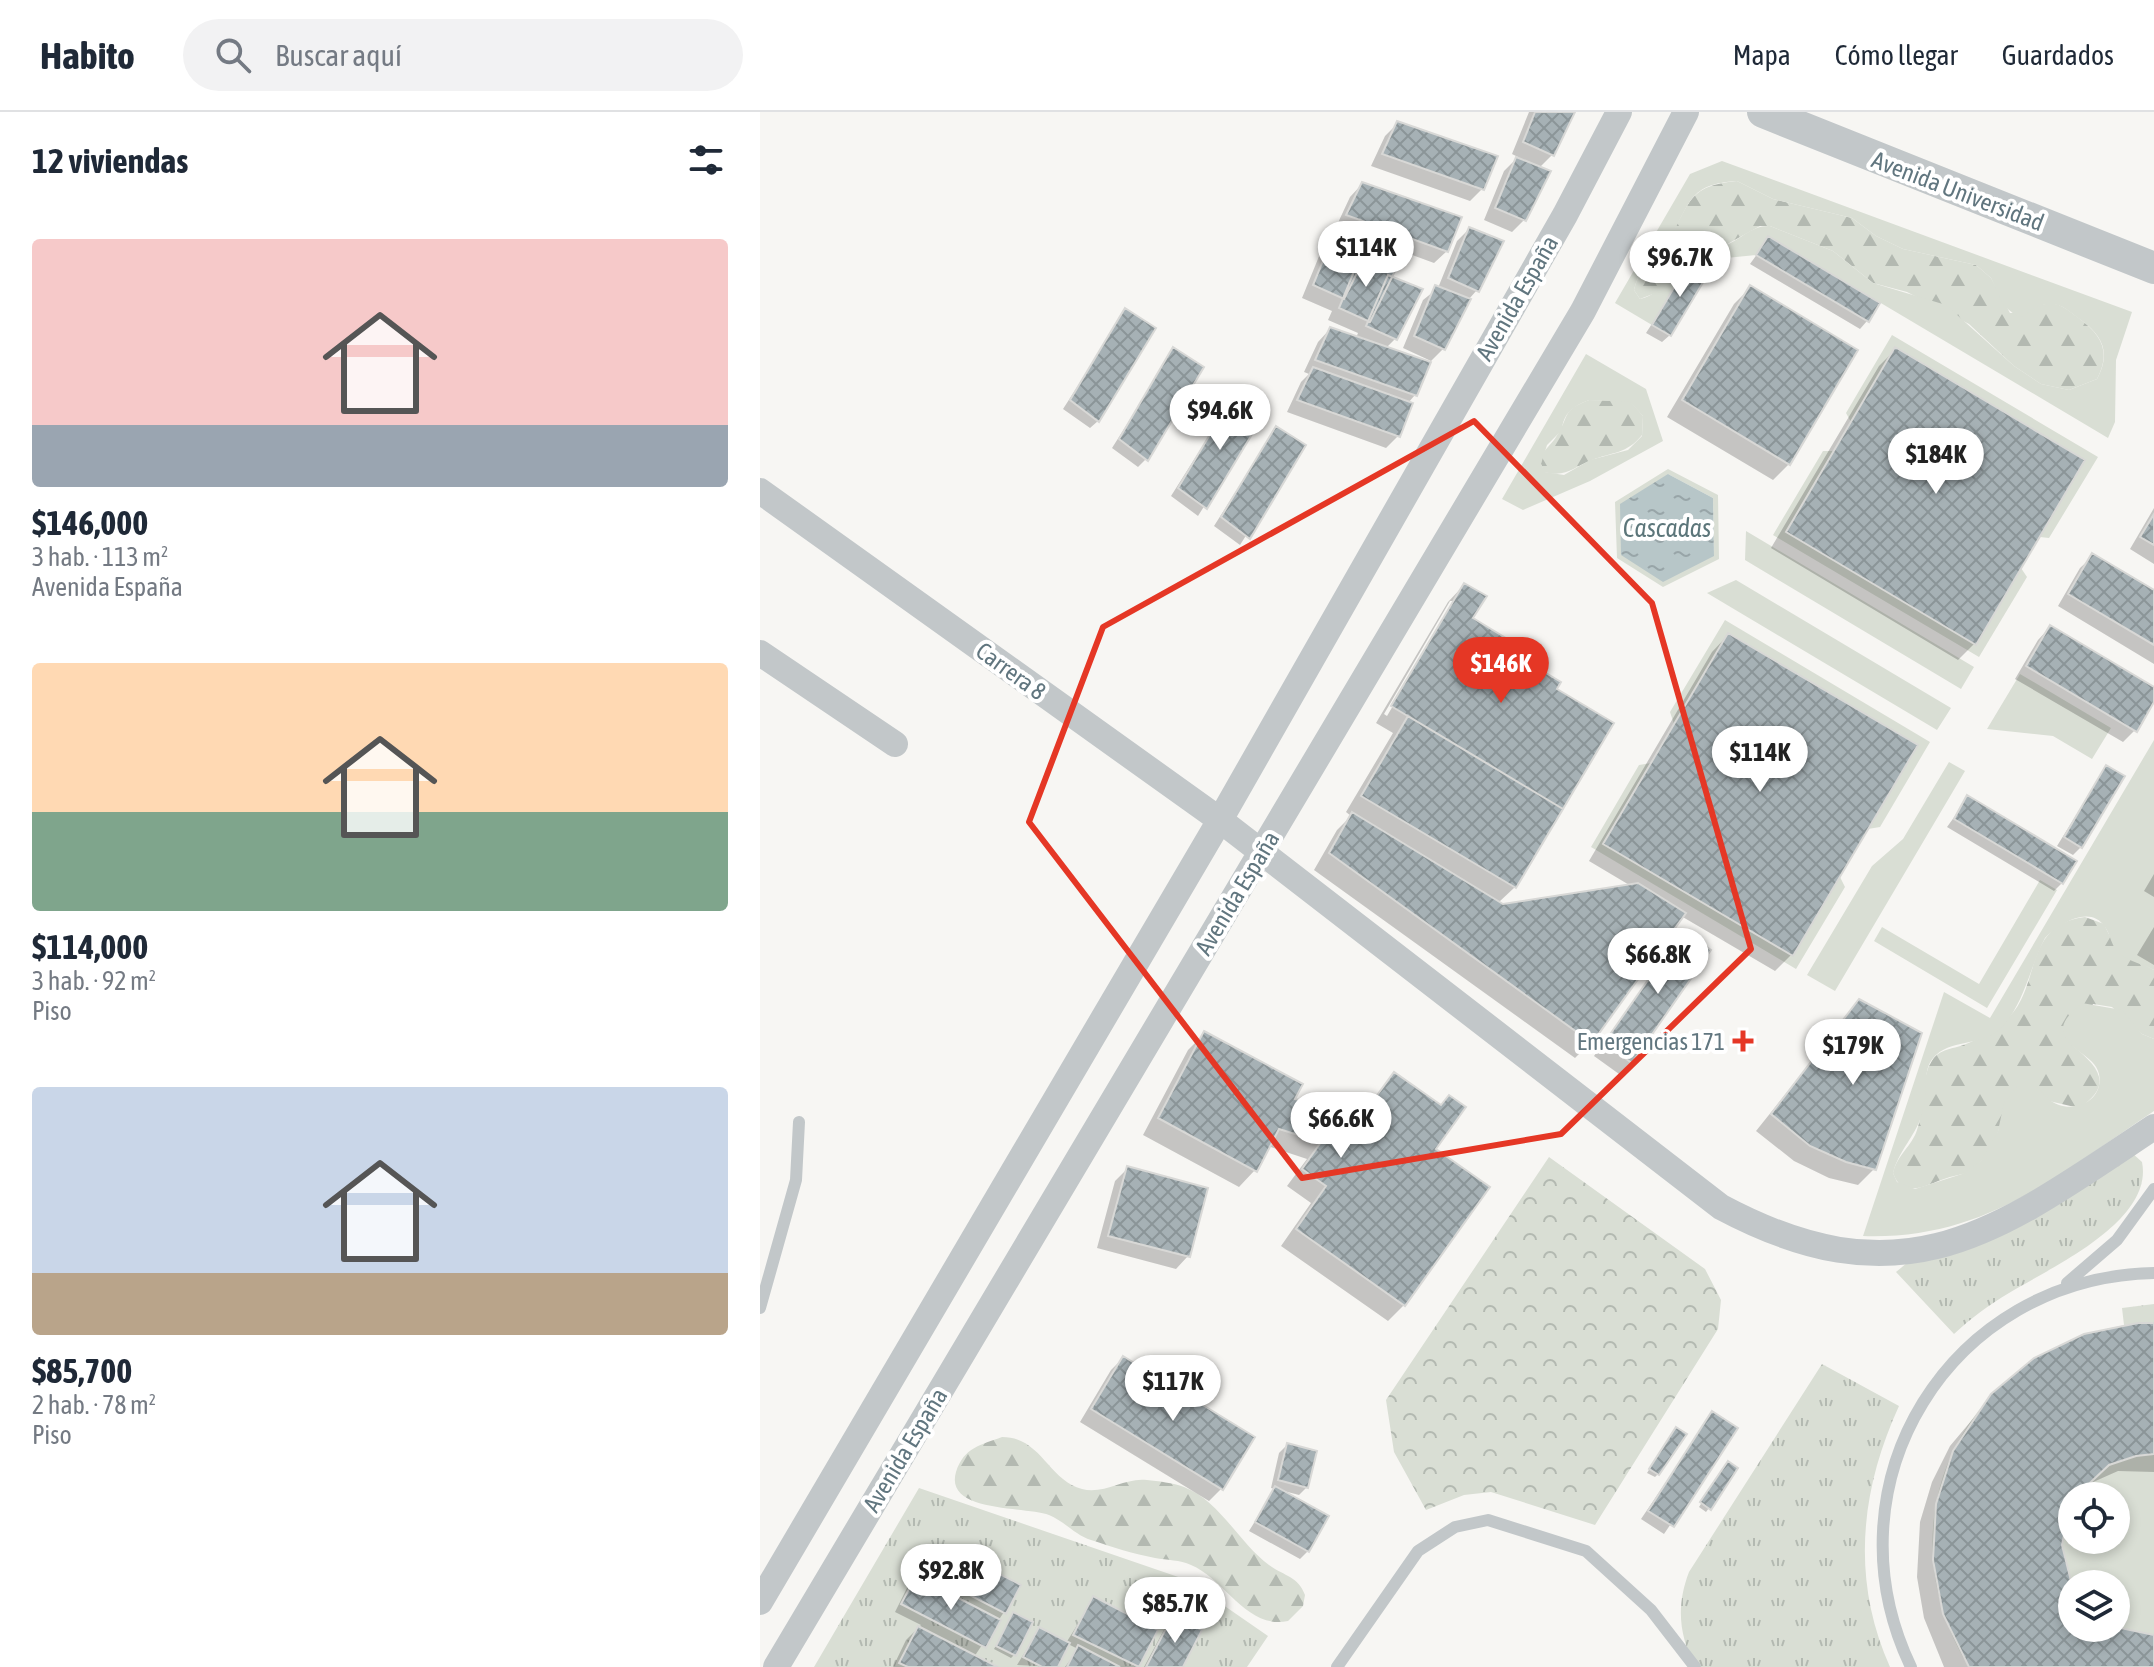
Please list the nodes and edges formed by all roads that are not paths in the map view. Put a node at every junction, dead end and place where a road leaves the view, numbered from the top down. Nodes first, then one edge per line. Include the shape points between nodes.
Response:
1 (1619, 112) edge
2 (1686, 112) edge
3 (1763, 112) edge
4 (2154, 268) edge
5 (760, 491) edge
6 (760, 653) edge
7 (895, 744) dead end
8 (1220, 820) junction
9 (1261, 853) junction
10 (799, 1122) dead end
11 (2154, 1127) edge
12 (2154, 1189) edge
13 (2154, 1273) edge
14 (2052, 1292) junction
15 (760, 1308) edge
16 (764, 1586) edge
17 (776, 1667) edge
18 (1337, 1667) edge
19 (1695, 1667) edge
20 (1911, 1667) edge

1 - 8 street, Avenida España
2 - 9 street, Avenida España via 1583,311
3 - 4 street, Avenida Universidad
5 - 8 street, Carrera 8
6 - 7 street
8 - 9 street, Carrera 8
8 - 16 street, Avenida España
9 - 11 street, Carrera 8 via 1721,1207 1804,1245 1893,1253 1962,1240 2016,1218
9 - 17 street, Avenida España
10 - 15 lane via 796,1180
12 - 14 lane via 2108,1250
13 - 14 lane via 2101,1277
14 - 20 lane via 2007,1316 1967,1347 1933,1386 1901,1446 1887,1495 1882,1563 1891,1613
18 - 19 lane via 1418,1551 1450,1529 1488,1520 1586,1551 1644,1602

